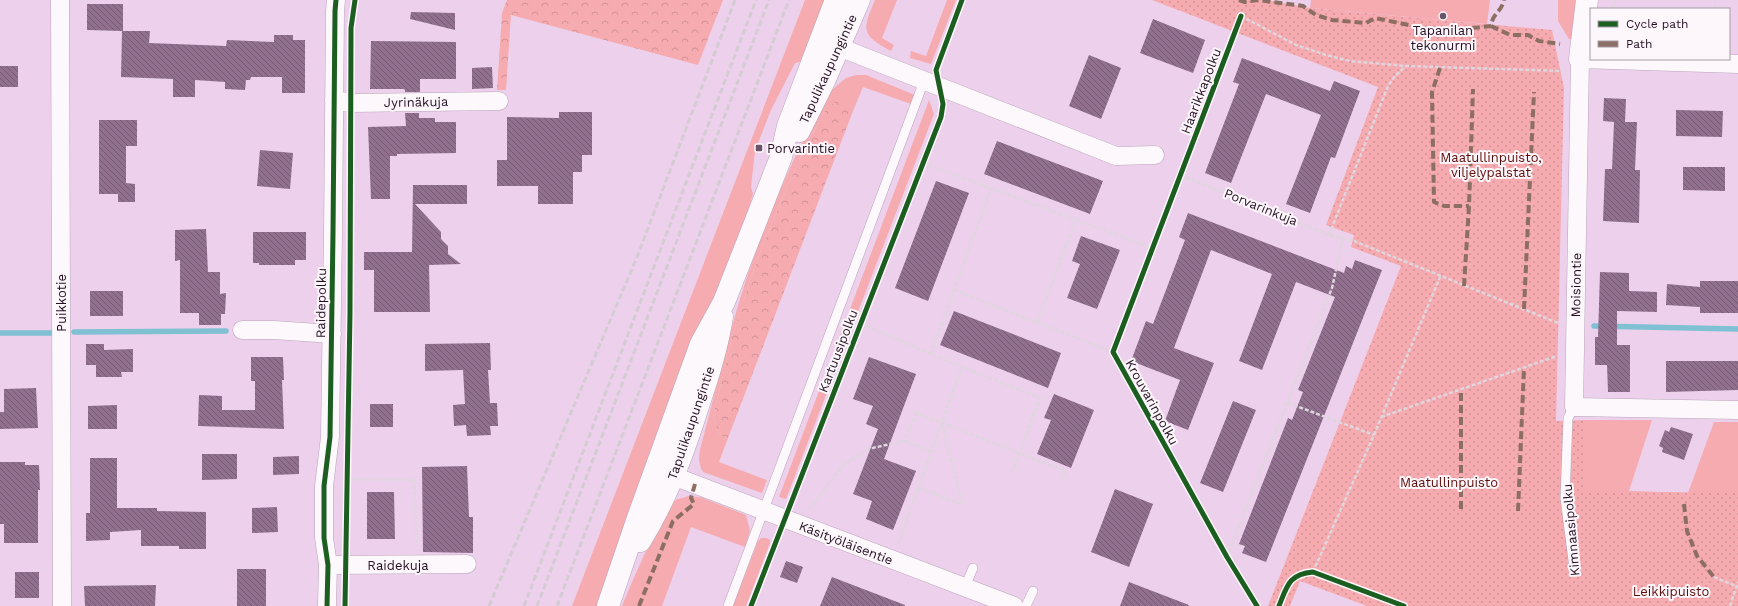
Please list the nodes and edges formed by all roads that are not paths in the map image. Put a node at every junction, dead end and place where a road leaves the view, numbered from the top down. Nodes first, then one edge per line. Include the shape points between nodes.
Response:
1 (60, 0) edge
2 (336, 0) edge
3 (836, 0) edge
4 (859, 0) edge
5 (1587, 0) edge
6 (830, 44) junction
7 (1738, 64) edge
8 (1573, 65) junction
9 (924, 81) junction
10 (334, 100) junction
11 (498, 101) dead end
12 (1155, 155) road end
13 (242, 330) dead end
14 (332, 334) junction
15 (1574, 407) junction
16 (1738, 410) edge
17 (665, 473) junction
18 (764, 511) junction
19 (467, 564) dead end
20 (328, 565) junction
21 (973, 568) dead end
22 (1574, 568) dead end
23 (965, 587) junction
24 (1033, 591) dead end
25 (62, 606) edge
26 (327, 606) edge
27 (608, 606) edge
28 (728, 606) edge
29 (1014, 606) edge
30 (1026, 606) edge

1 - 25 street, Puikkotie
2 - 10 street, Raidepolku
3 - 6 main road, Tapulikaupungintie
4 - 6 main road, Tapulikaupungintie
5 - 8 main road, Moisiontie
6 - 9 street
6 - 17 main road, Tapulikaupungintie via 800,129 781,157 724,302 702,344
7 - 8 street
8 - 15 street, Moisiontie
9 - 12 street via 1116,156
9 - 18 lane
10 - 11 street, Jyrinäkuja via 352,103
10 - 14 street, Raidepolku
13 - 14 street
14 - 20 street, Raidepolku via 330,437 324,486 324,538
15 - 16 street
15 - 22 lane, Kimnaasipolku via 1568,418 1565,498
17 - 18 street, Käsityöläisentie
17 - 27 main road, Tapulikaupungintie
18 - 23 street, Käsityöläisentie
18 - 28 lane
19 - 20 street, Raidekuja
20 - 26 street, Raidepolku
21 - 23 lane
23 - 29 street, Käsityöläisentie
24 - 30 lane

